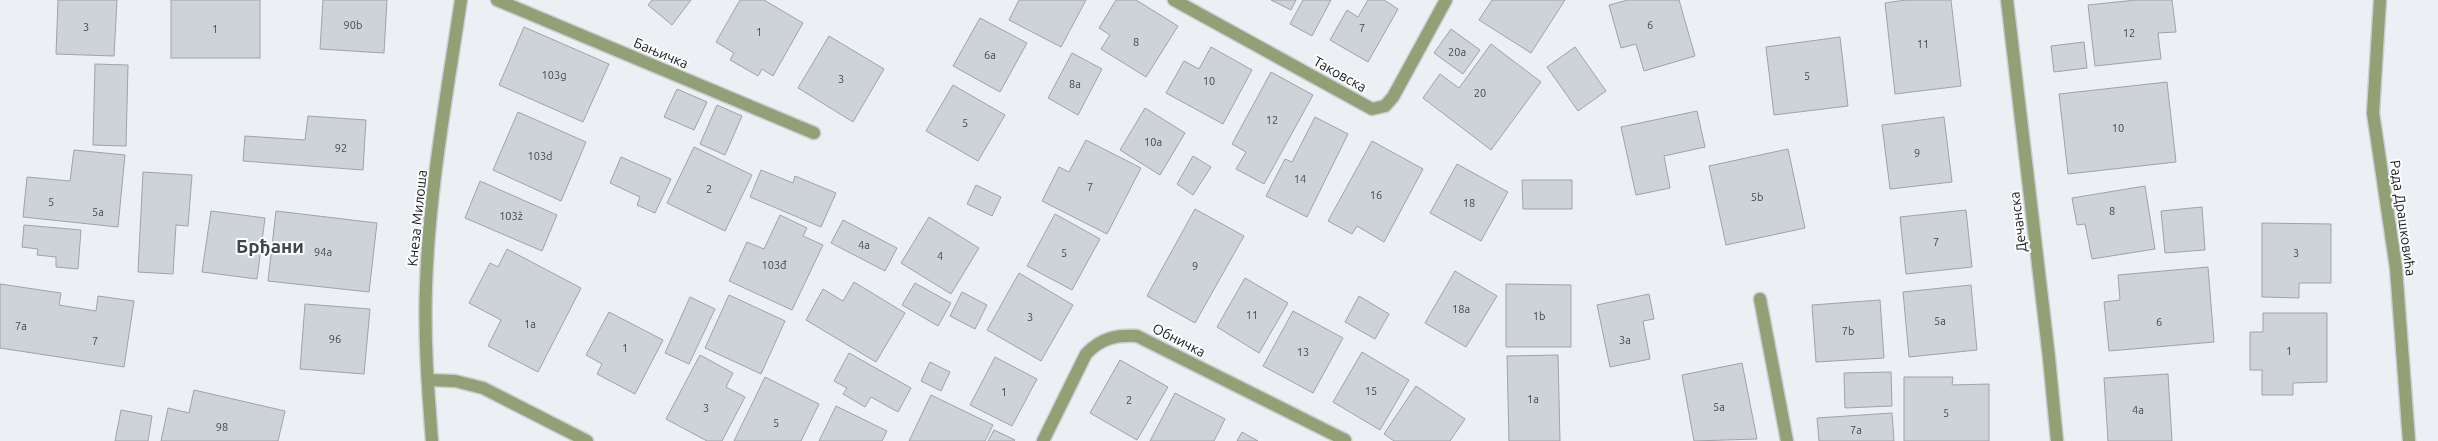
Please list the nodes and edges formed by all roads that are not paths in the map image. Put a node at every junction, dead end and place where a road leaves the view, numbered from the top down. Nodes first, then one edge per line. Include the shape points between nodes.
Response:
1 (461, 0) edge
2 (497, 0) edge
3 (1174, 0) edge
4 (1446, 0) edge
5 (2006, 0) edge
6 (2380, 0) edge
7 (814, 133) dead end
8 (1760, 299) dead end
9 (428, 380) junction
10 (1345, 440) dead end
11 (432, 441) edge
12 (587, 441) edge
13 (1043, 441) edge
14 (1787, 441) edge
15 (2057, 441) edge
16 (2410, 441) edge

1 - 9 street, Кнеза Милоша via 426,285
2 - 7 street, Бањичка
3 - 4 street, Таковска via 1372,109 1385,106 1393,97
5 - 15 street, Дечанска
6 - 16 street, Рада Драшковића via 2373,113 2396,268
8 - 14 street
9 - 11 street, Кнеза Милоша
9 - 12 street via 455,381 483,388
10 - 13 street, Обничка via 1137,336 1122,336 1095,344 1086,354

